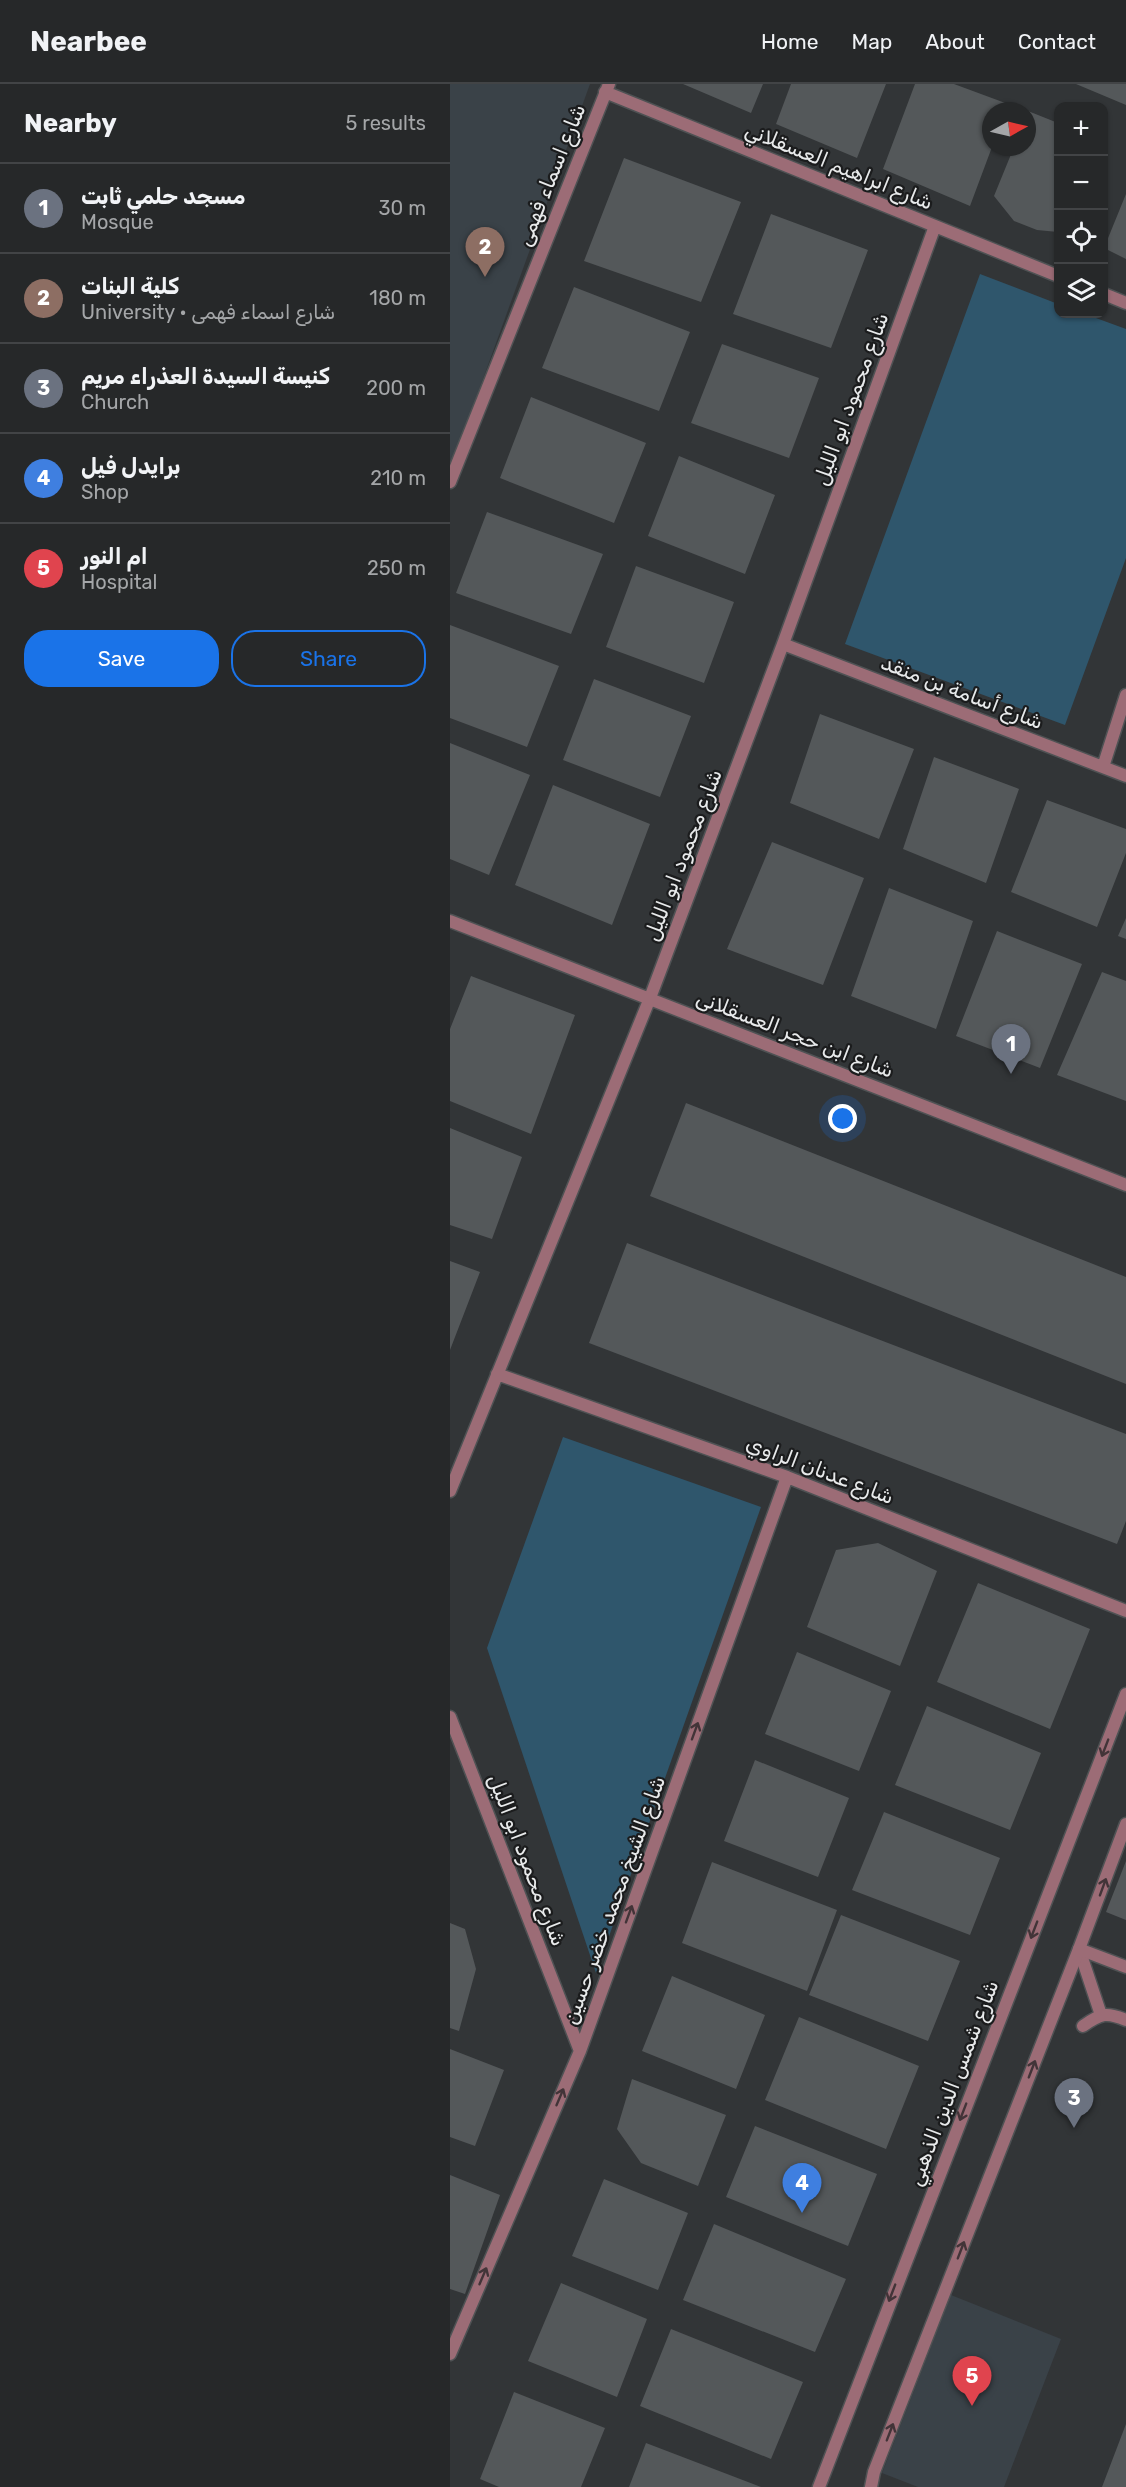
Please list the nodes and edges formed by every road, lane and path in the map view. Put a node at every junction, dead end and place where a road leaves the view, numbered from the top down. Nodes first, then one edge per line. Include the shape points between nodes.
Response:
1 (607, 88) edge
2 (935, 226) junction
3 (1054, 274) edge
4 (1108, 296) edge
5 (1126, 303) edge
6 (450, 482) edge
7 (783, 644) junction
8 (1126, 695) edge
9 (1103, 767) junction
10 (1126, 777) edge
11 (450, 921) edge
12 (650, 998) junction
13 (1126, 1185) edge
14 (497, 1374) junction
15 (787, 1477) junction
16 (450, 1491) edge
17 (1126, 1611) edge
18 (1126, 1694) edge
19 (450, 1717) edge
20 (1126, 1824) edge
21 (1079, 1949) junction
22 (1126, 1967) edge
23 (1101, 2015) junction
24 (1126, 2020) edge
25 (1083, 2025) dead end
26 (580, 2051) junction
27 (455, 2332) edge
28 (450, 2354) edge
29 (819, 2487) edge
30 (872, 2487) edge

1 - 2 street, شارع ابراهيم العسقلاني
1 - 6 street, شارع اسماء فهمى
2 - 3 street, شارع ابراهيم العسقلاني
2 - 7 street, شارع محمود ابو الليل
4 - 5 street
7 - 9 street, شارع أسامة بن منقد
7 - 12 street, شارع محمود ابو الليل
8 - 9 street
9 - 10 street, شارع أسامة بن منقد
11 - 12 street, شارع ابن حجر العسقلانى
12 - 13 street, شارع ابن حجر العسقلانى
12 - 14 street, شارع محمود ابو الليل
14 - 15 street, شارع عدنان الراوي
14 - 16 street, شارع محمود ابو الليل
15 - 17 street, شارع عدنان الراوي
26 -> 15 street, شارع الشيخ محمد خضر حسين
18 -> 29 street, شارع شمس الدين الذهبي
19 - 26 street, شارع محمود ابو الليل
21 -> 20 street
21 - 22 street
21 - 23 street
30 -> 21 street via 874,2472
23 - 24 street
23 - 25 street
27 -> 26 street, شارع الشيخ محمد خضر حسين
27 - 28 street, شارع الشيخ محمد خضر حسين

